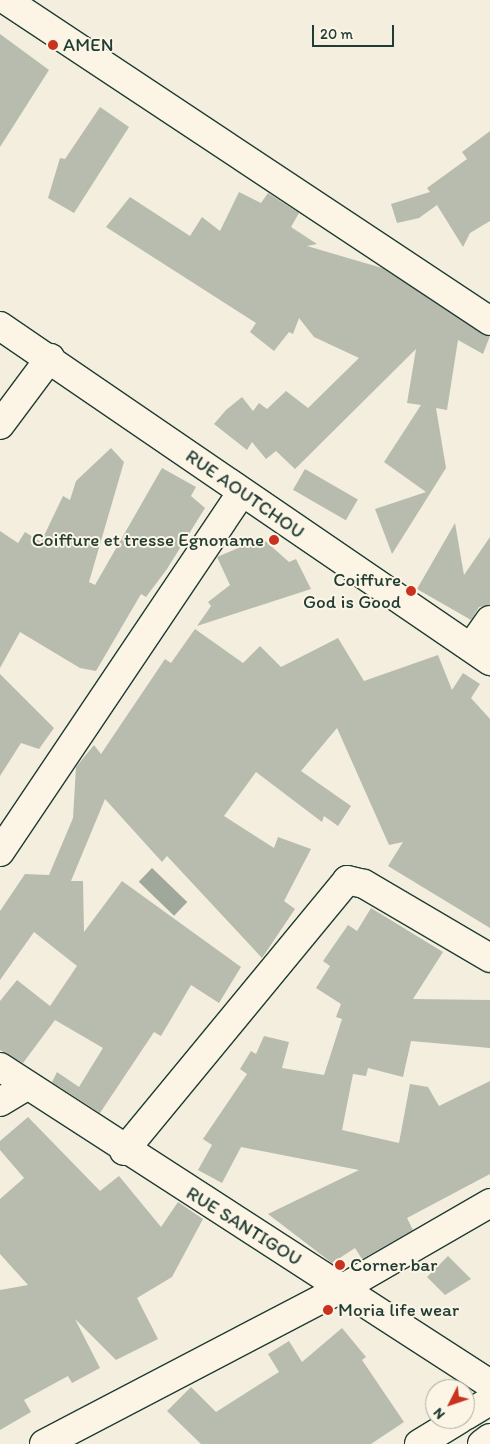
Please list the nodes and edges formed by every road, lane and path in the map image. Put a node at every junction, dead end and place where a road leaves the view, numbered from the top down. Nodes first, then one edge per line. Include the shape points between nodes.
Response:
1 (17, 2) edge
2 (490, 321) edge
3 (0, 326) edge
4 (50, 358) junction
5 (0, 425) edge
6 (241, 493) junction
7 (490, 620) edge
8 (480, 654) edge
9 (0, 852) edge
10 (490, 958) edge
11 (0, 1067) edge
12 (28, 1086) junction
13 (0, 1102) edge
14 (124, 1151) junction
15 (490, 1203) edge
16 (343, 1288) junction
17 (490, 1384) edge
18 (490, 1401) edge
19 (475, 1410) edge
20 (444, 1429) edge
21 (490, 1438) edge
22 (44, 1444) edge
23 (419, 1444) edge
24 (482, 1444) edge

1 - 2 street
3 - 4 street, RUE AOUTCHOU
4 - 5 street
4 - 6 street, RUE AOUTCHOU
6 - 8 street, RUE AOUTCHOU
6 - 9 street
7 - 8 street
10 - 14 street via 364,884 347,880
11 - 12 street, RUE SANTIGOU
12 - 13 street
12 - 14 street, RUE SANTIGOU
14 - 16 street, RUE SANTIGOU
15 - 16 street
16 - 17 street, RUE SANTIGOU
16 - 22 street
18 - 19 street
20 - 23 street
21 - 24 street

